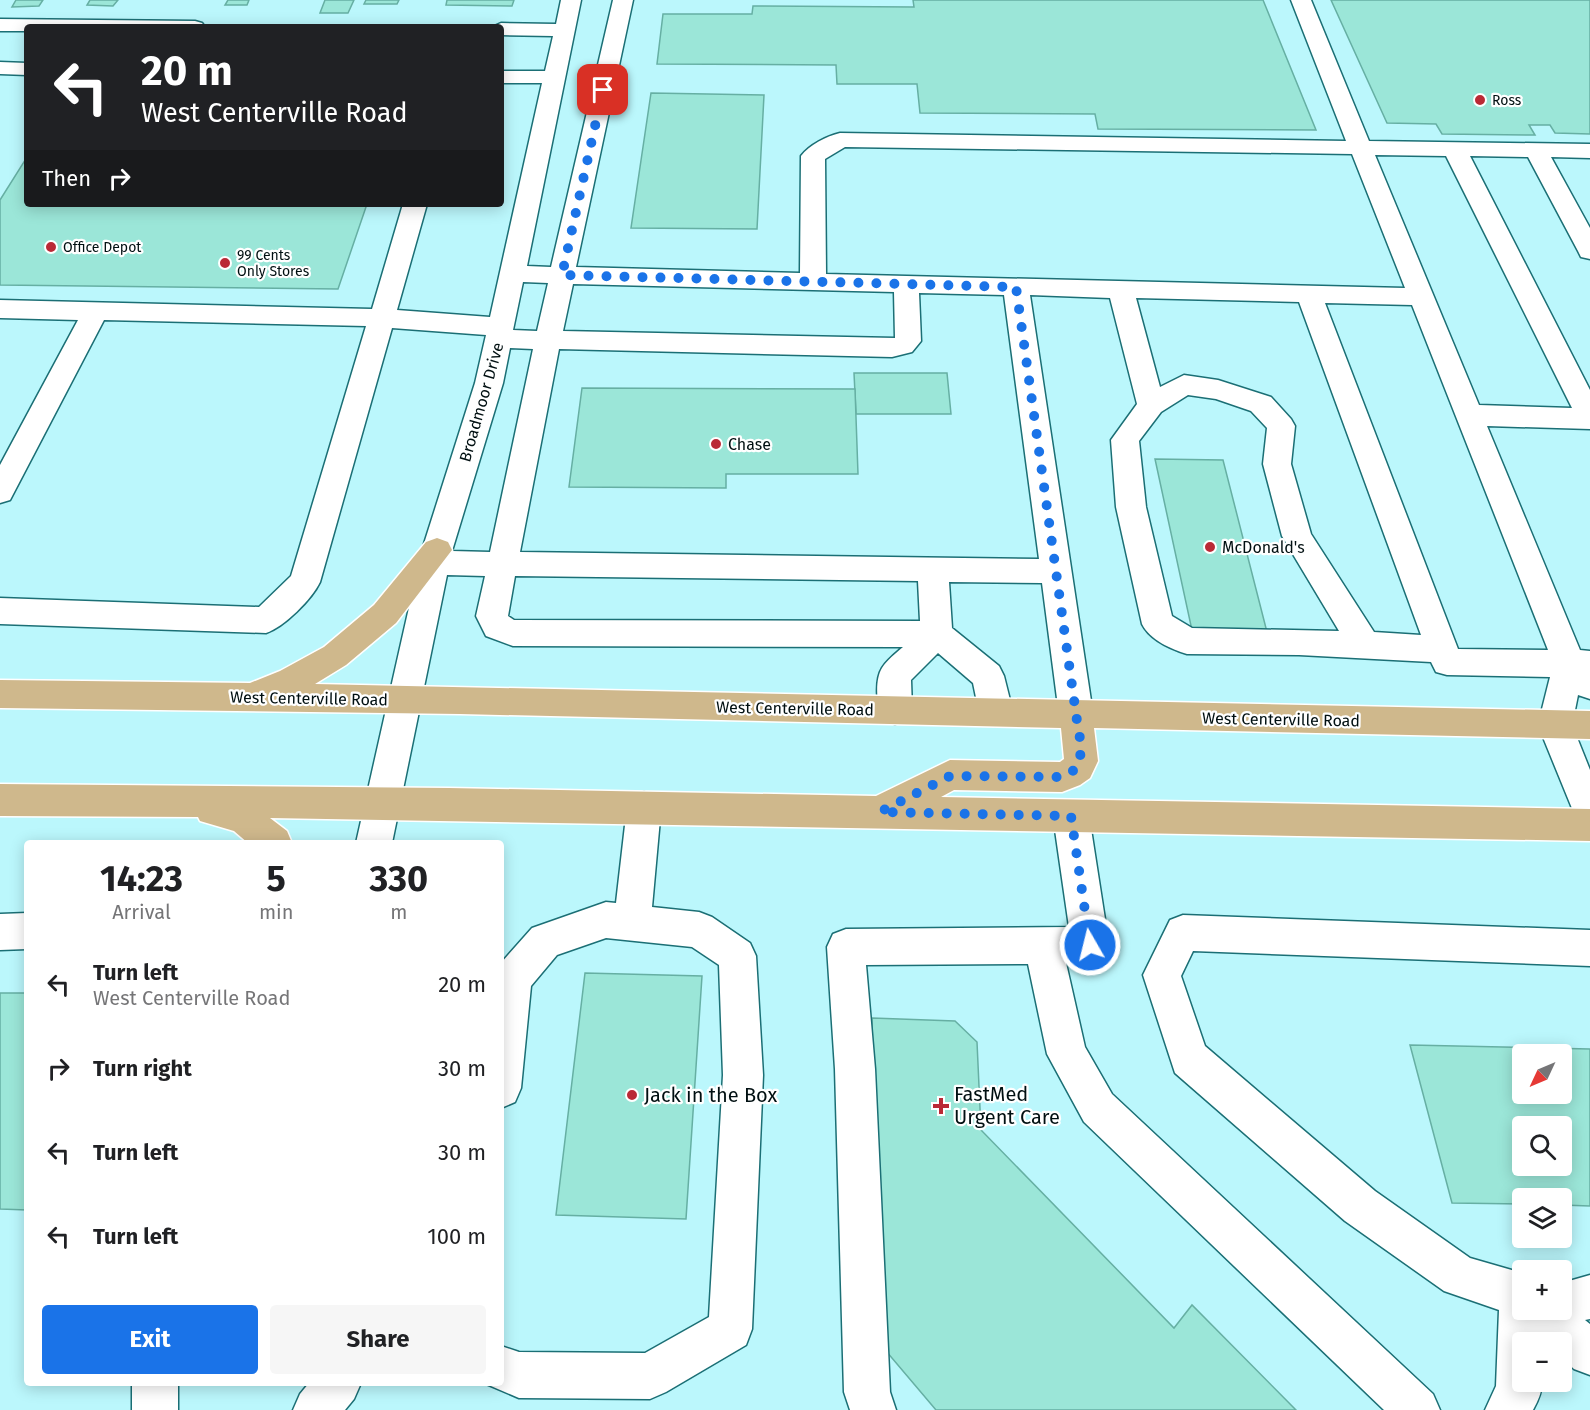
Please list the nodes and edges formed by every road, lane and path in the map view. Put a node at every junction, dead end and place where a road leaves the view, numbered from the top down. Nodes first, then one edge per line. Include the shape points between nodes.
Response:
1 (571, 0) edge
2 (623, 0) edge
3 (1300, 0) edge
4 (0, 26) edge
5 (24, 26) edge
6 (504, 29) edge
7 (565, 30) junction
8 (0, 68) edge
9 (24, 69) edge
10 (555, 76) junction
11 (504, 77) edge
12 (1361, 149) junction
13 (1455, 150) junction
14 (1536, 151) junction
15 (1590, 151) edge
16 (414, 207) edge
17 (1590, 251) edge
18 (513, 274) junction
19 (562, 275) junction
20 (813, 282) junction
21 (906, 284) junction
22 (1016, 287) junction
23 (1121, 289) junction
24 (1309, 294) junction
25 (1421, 297) junction
26 (0, 309) edge
27 (96, 311) junction
28 (382, 318) junction
29 (500, 333) junction
30 (548, 339) junction
31 (1151, 405) junction
32 (1468, 415) junction
33 (1590, 418) edge
34 (0, 492) edge
35 (436, 556) junction
36 (504, 563) junction
37 (933, 570) junction
38 (1056, 571) junction
39 (0, 611) edge
40 (937, 634) junction
41 (1365, 646) junction
42 (1442, 649) junction
43 (1583, 671) edge
44 (0, 694) edge
45 (250, 696) junction
46 (405, 699) junction
47 (895, 710) junction
48 (996, 712) junction
49 (1076, 714) junction
50 (1555, 724) junction
51 (1590, 725) edge
52 (0, 800) edge
53 (175, 801) junction
54 (383, 803) junction
55 (644, 808) junction
56 (880, 812) junction
57 (1590, 812) edge
58 (1071, 816) junction
59 (1590, 825) edge
60 (270, 840) edge
61 (375, 840) edge
62 (632, 922) junction
63 (24, 931) edge
64 (0, 932) edge
65 (1043, 946) junction
66 (1590, 948) edge
67 (504, 1060) edge
68 (1512, 1293) edge
69 (1590, 1297) edge
70 (1572, 1298) edge
71 (1530, 1320) edge
72 (1555, 1320) edge
73 (1590, 1353) edge
74 (504, 1370) edge
75 (155, 1386) edge
76 (336, 1386) edge
77 (339, 1386) edge
78 (155, 1410) edge
79 (316, 1410) edge
80 (342, 1410) edge
81 (873, 1410) edge
82 (1418, 1410) edge
83 (1508, 1410) edge

1 - 7 street, Broadmoor Drive
2 - 19 street
3 - 12 street
4 - 5 street
6 - 7 street
7 - 10 street, Broadmoor Drive
8 - 9 street
10 - 11 street
10 - 18 street, Broadmoor Drive
12 - 13 street
12 - 20 street via 840,140 813,156
12 - 25 street
13 - 14 street
13 - 33 street
14 - 15 street
14 - 17 street
16 - 28 street
18 - 19 street
18 - 29 street, Broadmoor Drive
19 - 20 street
19 - 30 street
20 - 21 street
21 - 22 street
21 - 30 street via 908,341 892,348
22 - 23 street
22 - 38 street
23 - 24 street
23 - 31 street
24 - 25 street
24 - 42 street
25 - 32 street
26 - 27 street
27 - 28 street
27 - 34 street
28 - 29 street
28 - 39 street via 305,582 266,620
29 - 30 street
29 - 35 street, Broadmoor Drive via 489,383
30 - 36 street
31 - 41 street via 1184,385 1218,390 1261,404 1281,426 1277,464 1297,536
31 - 41 street via 1125,440 1131,507 1158,624 1187,640
32 - 33 street
32 - 43 street
35 - 36 street
35 - 45 main road via 385,614 331,660 292,681
35 - 46 street, Broadmoor Drive
36 - 37 street
36 - 40 street via 492,616 497,627 513,633
37 - 38 street
37 - 40 street
38 - 49 street
40 - 47 street via 895,675
40 - 48 street via 988,676
41 - 42 street
42 - 43 street via 1447,662
43 - 50 street
44 - 45 main road, West Centerville Road
45 - 46 main road, West Centerville Road
46 - 47 main road, West Centerville Road
46 - 54 street, Broadmoor Drive
47 - 48 main road, West Centerville Road
48 - 49 main road, West Centerville Road
49 - 50 main road, West Centerville Road
49 - 56 main road via 1081,761 1069,775 950,776
50 - 51 main road, West Centerville Road
50 - 57 street
52 - 53 main road
53 - 54 main road
53 - 60 main road via 244,818
54 - 55 main road
54 - 61 street, Broadmoor Drive
55 - 56 main road
55 - 62 street
56 - 58 main road
58 - 59 main road
58 - 65 street via 1090,945
62 - 67 street via 606,920 545,941 513,978
62 - 74 street via 699,930 737,956 743,1075 730,1329 650,1376 519,1375
63 - 64 street
65 - 81 street via 846,947 855,1069 867,1392
65 - 82 street via 1067,1053 1098,1108
66 - 68 street via 1183,933 1162,975 1189,1059 1360,1206 1459,1276
69 - 70 street
71 - 83 street via 1519,1391
72 - 73 street
75 - 78 street
76 - 79 street
77 - 80 street

